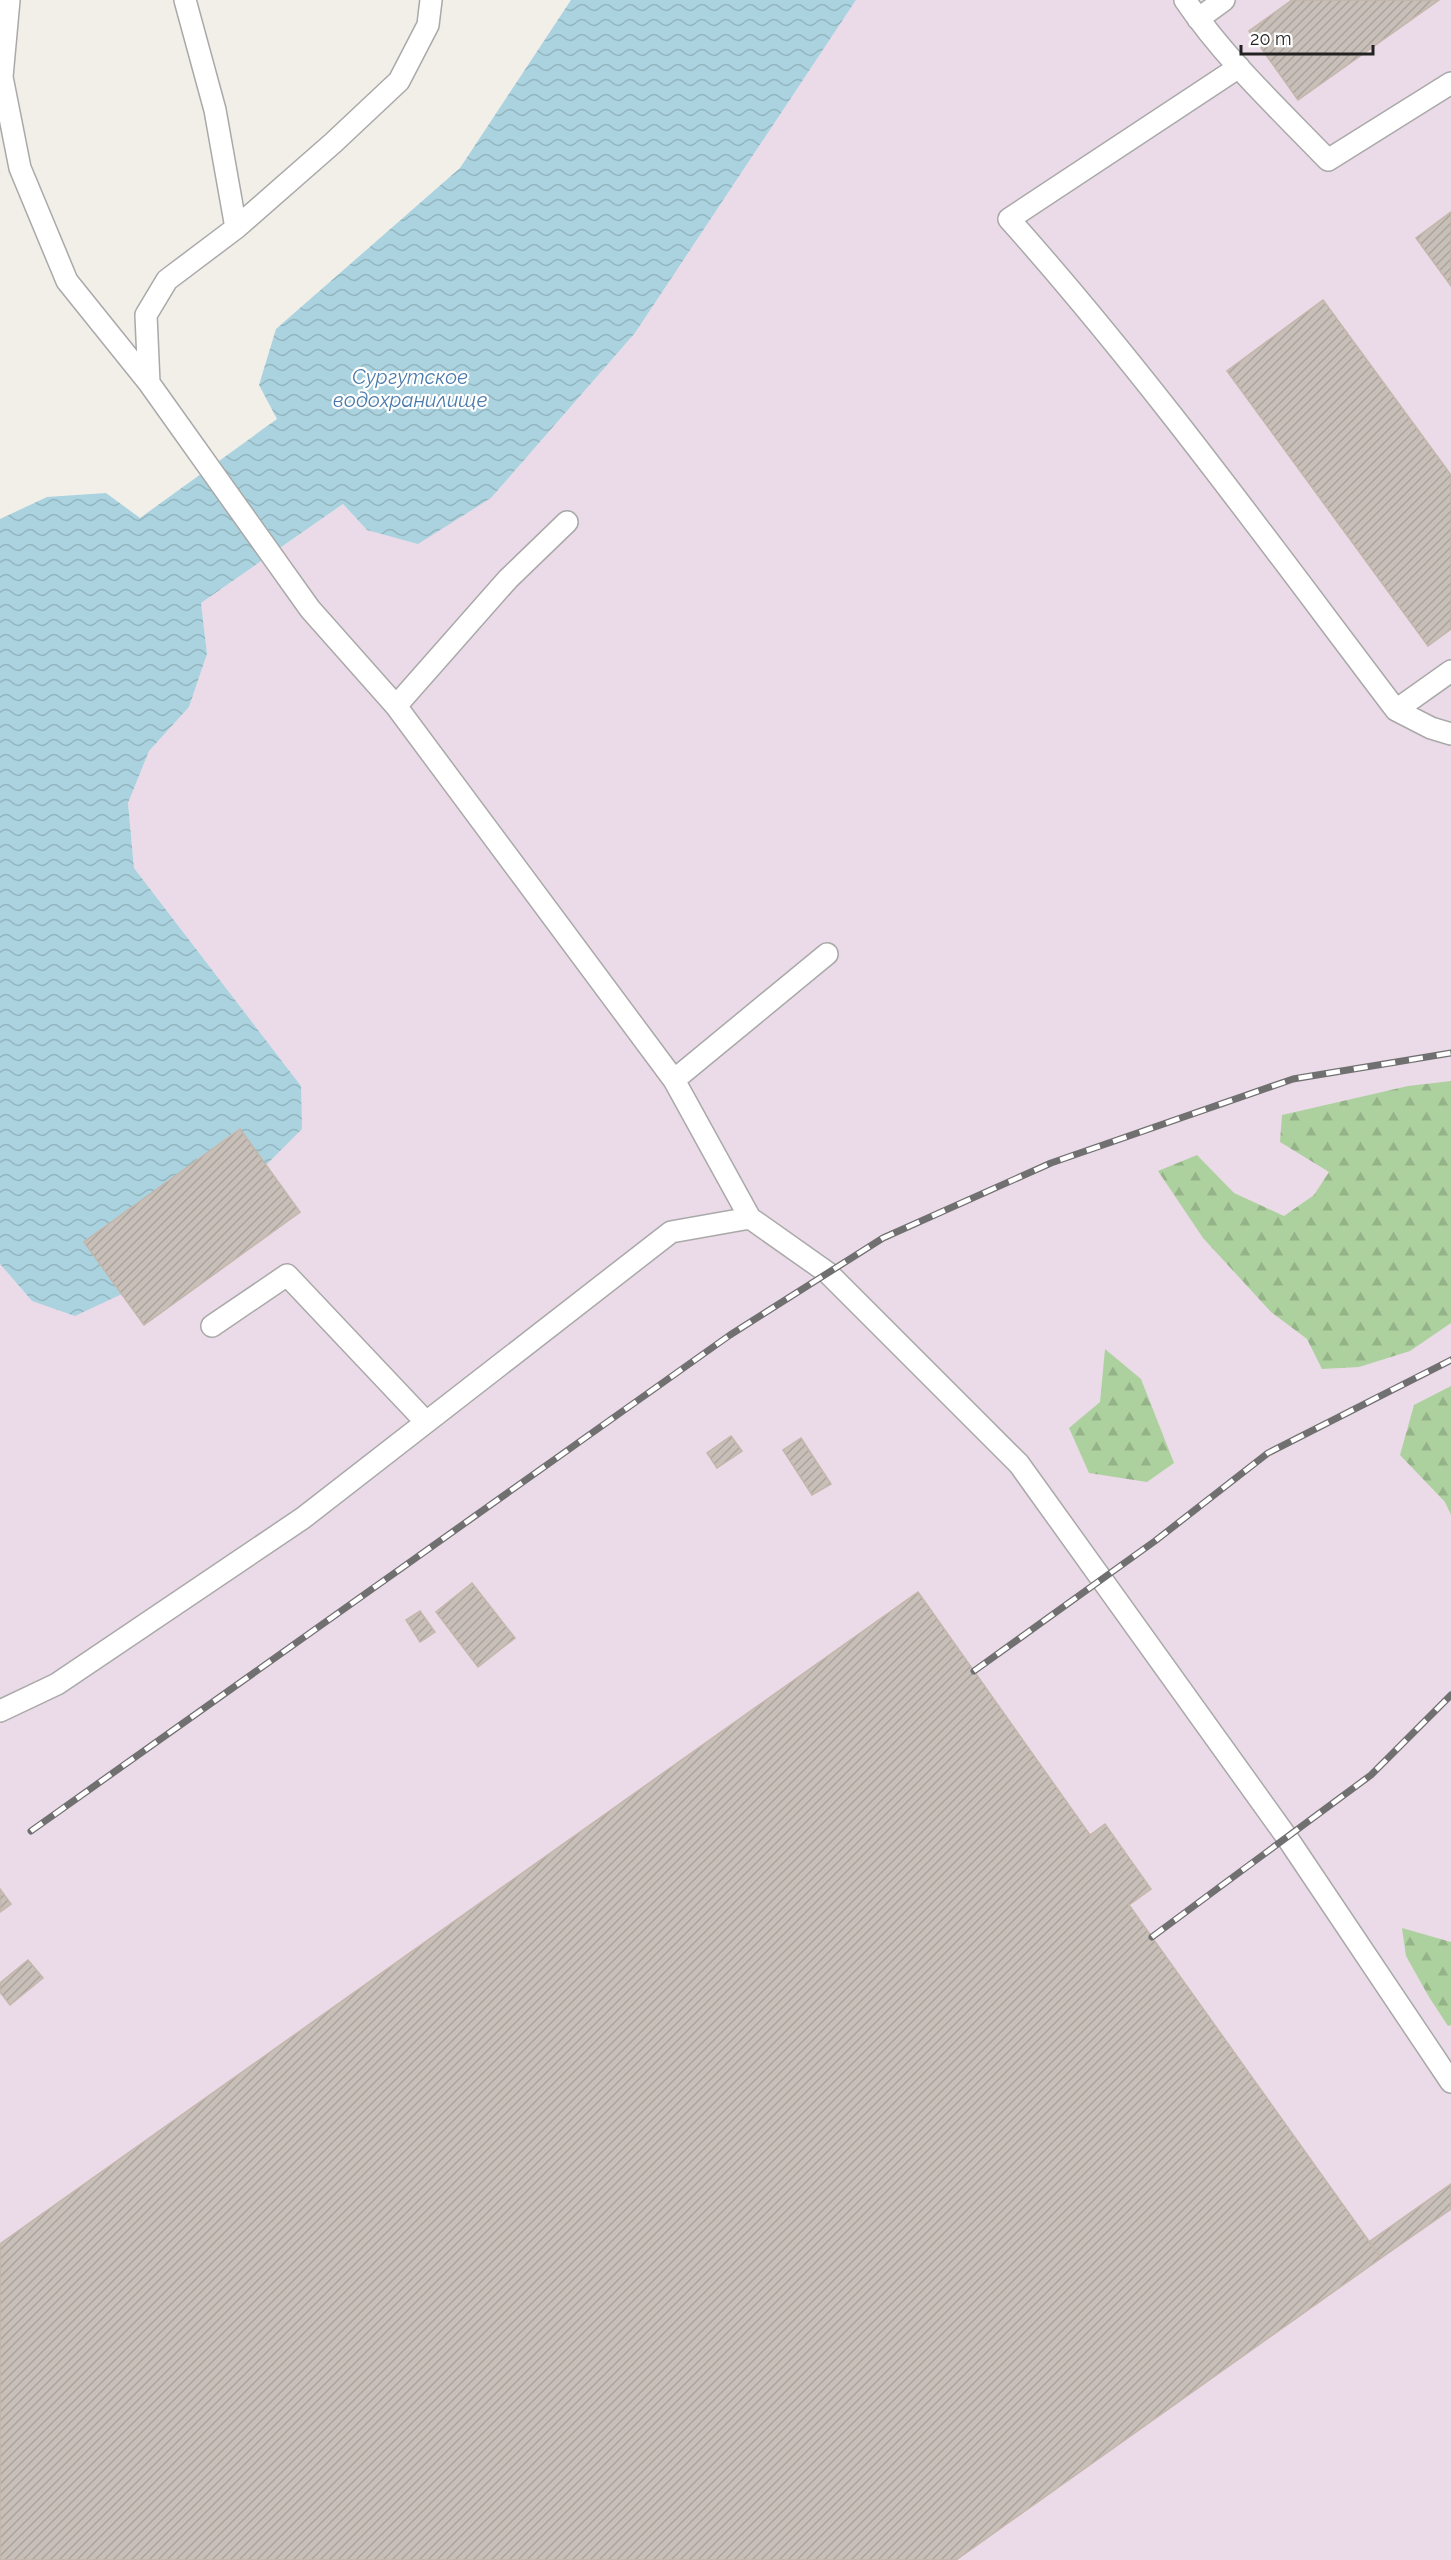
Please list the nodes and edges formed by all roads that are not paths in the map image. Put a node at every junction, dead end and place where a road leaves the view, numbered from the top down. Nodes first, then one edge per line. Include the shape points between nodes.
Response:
1 (9, 0) edge
2 (185, 0) edge
3 (430, 0) edge
4 (1185, 0) edge
5 (1224, 0) edge
6 (1198, 19) junction
7 (1239, 67) junction
8 (1451, 83) edge
9 (236, 228) junction
10 (149, 383) junction
11 (567, 522) dead end
12 (1451, 671) edge
13 (396, 706) junction
14 (1396, 710) junction
15 (1451, 734) edge
16 (827, 954) dead end
17 (674, 1080) junction
18 (750, 1218) junction
19 (212, 1326) dead end
20 (425, 1421) junction
21 (0, 1711) edge
22 (1451, 2082) edge

1 - 10 lane via 2,77 20,168 67,281
2 - 9 lane via 215,110
3 - 9 lane via 428,25 399,81
4 - 6 lane
5 - 6 lane
6 - 7 lane
7 - 8 lane via 1328,160
7 - 14 lane via 1009,219 1138,372
9 - 10 lane via 167,280 146,315
10 - 13 lane via 310,609
11 - 13 lane via 508,579
12 - 14 lane
13 - 17 lane
14 - 15 lane
16 - 17 lane
17 - 18 lane
18 - 20 lane via 671,1232
18 - 22 lane via 828,1273 1019,1464 1286,1836
19 - 20 lane via 287,1275
20 - 21 lane via 303,1518 57,1684

